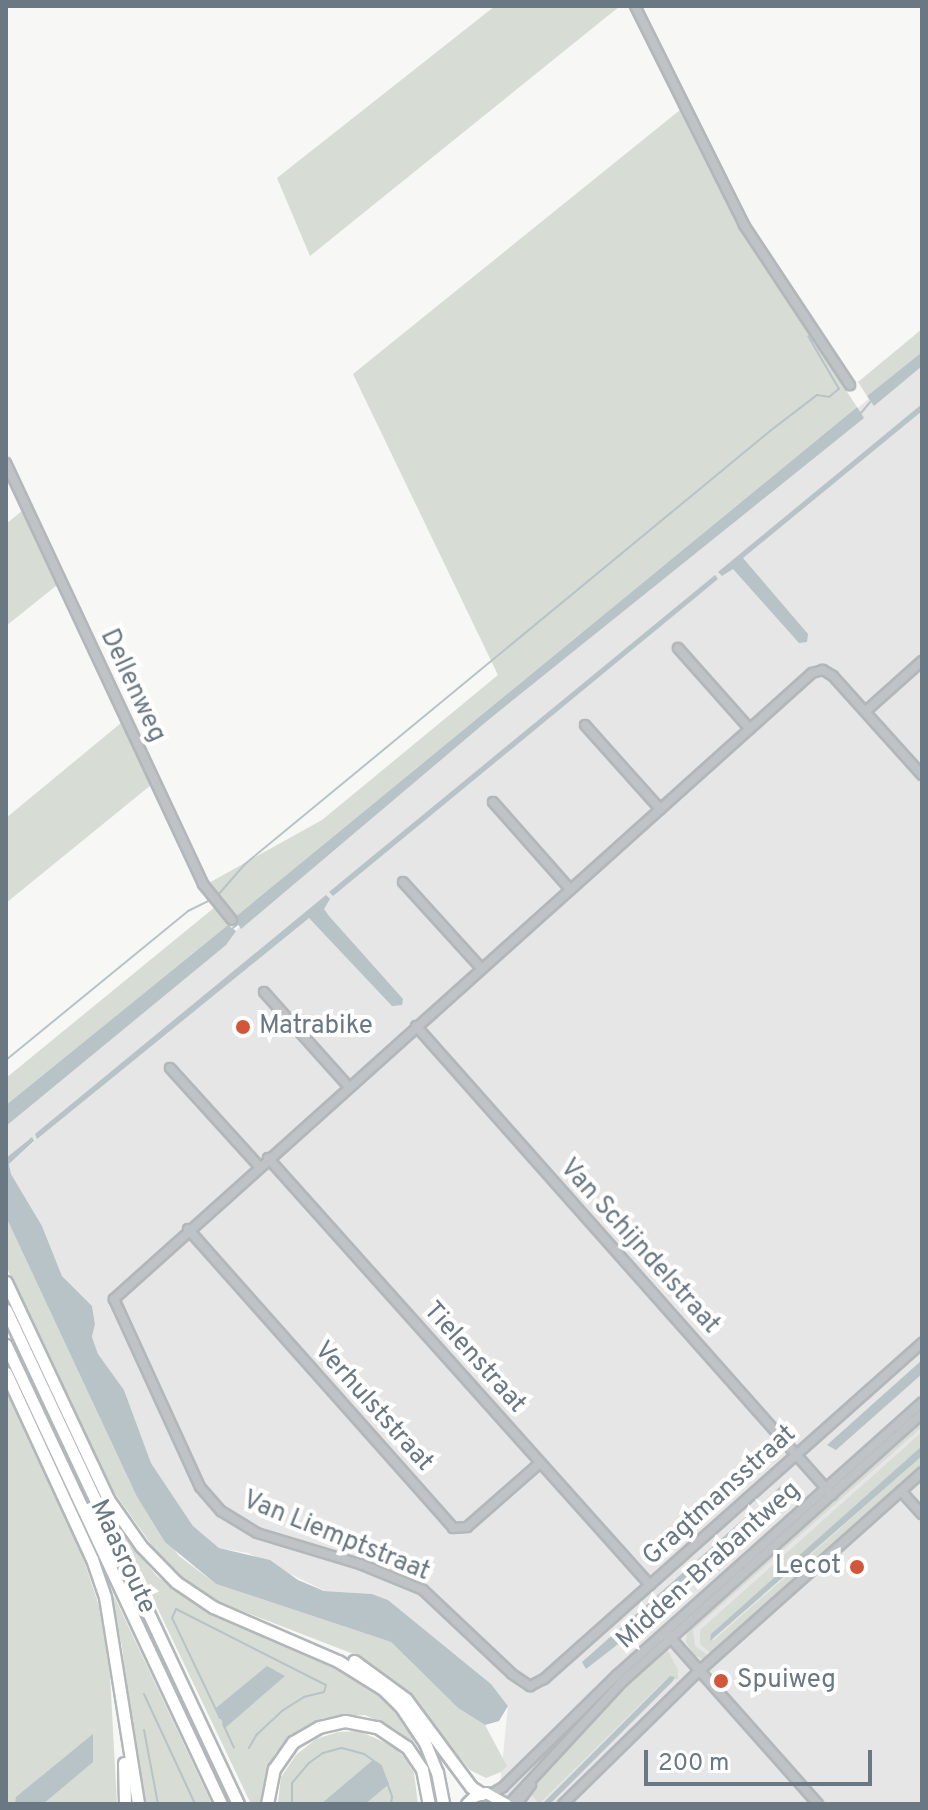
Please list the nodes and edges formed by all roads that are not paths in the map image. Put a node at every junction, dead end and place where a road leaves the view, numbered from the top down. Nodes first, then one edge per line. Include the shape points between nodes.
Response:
1 (635, 6) edge
2 (850, 385) dead end
3 (6, 463) edge
4 (678, 648) dead end
5 (922, 661) edge
6 (866, 711) junction
7 (585, 725) dead end
8 (750, 729) junction
9 (922, 775) edge
10 (493, 802) dead end
11 (660, 809) junction
12 (403, 882) dead end
13 (570, 889) junction
14 (232, 920) dead end
15 (481, 968) junction
16 (264, 992) dead end
17 (416, 1026) junction
18 (170, 1068) dead end
19 (348, 1086) junction
20 (268, 1158) junction
21 (259, 1166) junction
22 (188, 1229) junction
23 (6, 1282) edge
24 (6, 1310) edge
25 (922, 1343) edge
26 (6, 1345) edge
27 (6, 1373) edge
28 (922, 1402) edge
29 (922, 1414) edge
30 (797, 1455) junction
31 (540, 1463) junction
32 (922, 1472) edge
33 (829, 1491) junction
34 (901, 1491) junction
35 (922, 1514) edge
36 (650, 1585) junction
37 (668, 1635) junction
38 (293, 1641) junction
39 (699, 1671) junction
40 (544, 1679) joint
41 (123, 1707) junction
42 (537, 1774) junction
43 (494, 1799) edge
44 (125, 1804) edge
45 (138, 1804) edge
46 (221, 1804) edge
47 (238, 1804) edge
48 (267, 1804) edge
49 (429, 1804) edge
50 (443, 1804) edge
51 (467, 1804) edge
52 (517, 1804) edge
53 (563, 1804) edge
54 (818, 1804) edge

1 - 2 street via 744,225
3 - 14 street, Dellenweg via 210,893
4 - 8 street
5 - 6 street
6 - 8 street via 823,670 812,673
6 - 9 street
7 - 11 street
8 - 11 street
10 - 13 street
11 - 13 street
12 - 15 street
13 - 15 street
15 - 17 street
16 - 19 street
17 - 19 street
17 - 30 street, Van Schijndelstraat
18 - 21 street
19 - 20 street
20 - 21 street
20 - 31 street, Tielenstraat
21 - 22 street
22 - 31 street, Verhulststraat via 453,1528 467,1527
22 - 40 street, Van Liemptstraat via 114,1299 200,1487 243,1527 408,1582 443,1606 522,1682 530,1686
23 - 38 highway via 127,1529 195,1596
24 - 47 highway, Maasroute
25 - 30 street, Gragtmansstraat
26 - 46 highway, Maasroute
27 - 41 highway via 92,1559 114,1639
28 - 33 street, Midden-Brabantweg
29 - 33 street, Midden-Brabantweg
30 - 33 street, Van Schijndelstraat
30 - 36 street, Gragtmansstraat
31 - 36 street, Tielenstraat
32 - 34 street
33 - 37 street, Midden-Brabantweg
34 - 35 street
34 - 39 street
36 - 40 street, Gragtmansstraat
37 - 39 street
37 - 42 street, Midden-Brabantweg
37 - 43 street, Midden-Brabantweg via 575,1714
38 - 43 highway via 341,1655 387,1682 420,1716 471,1787
38 - 50 highway via 362,1674 401,1707 432,1757
39 - 53 street
39 - 54 street
41 - 44 highway
41 - 45 highway
42 - 43 street, Midden-Brabantweg
42 - 52 street, Midden-Brabantweg
43 - 51 main road
48 - 49 highway via 271,1776 293,1742 319,1727 345,1721 377,1727 407,1747 422,1769

